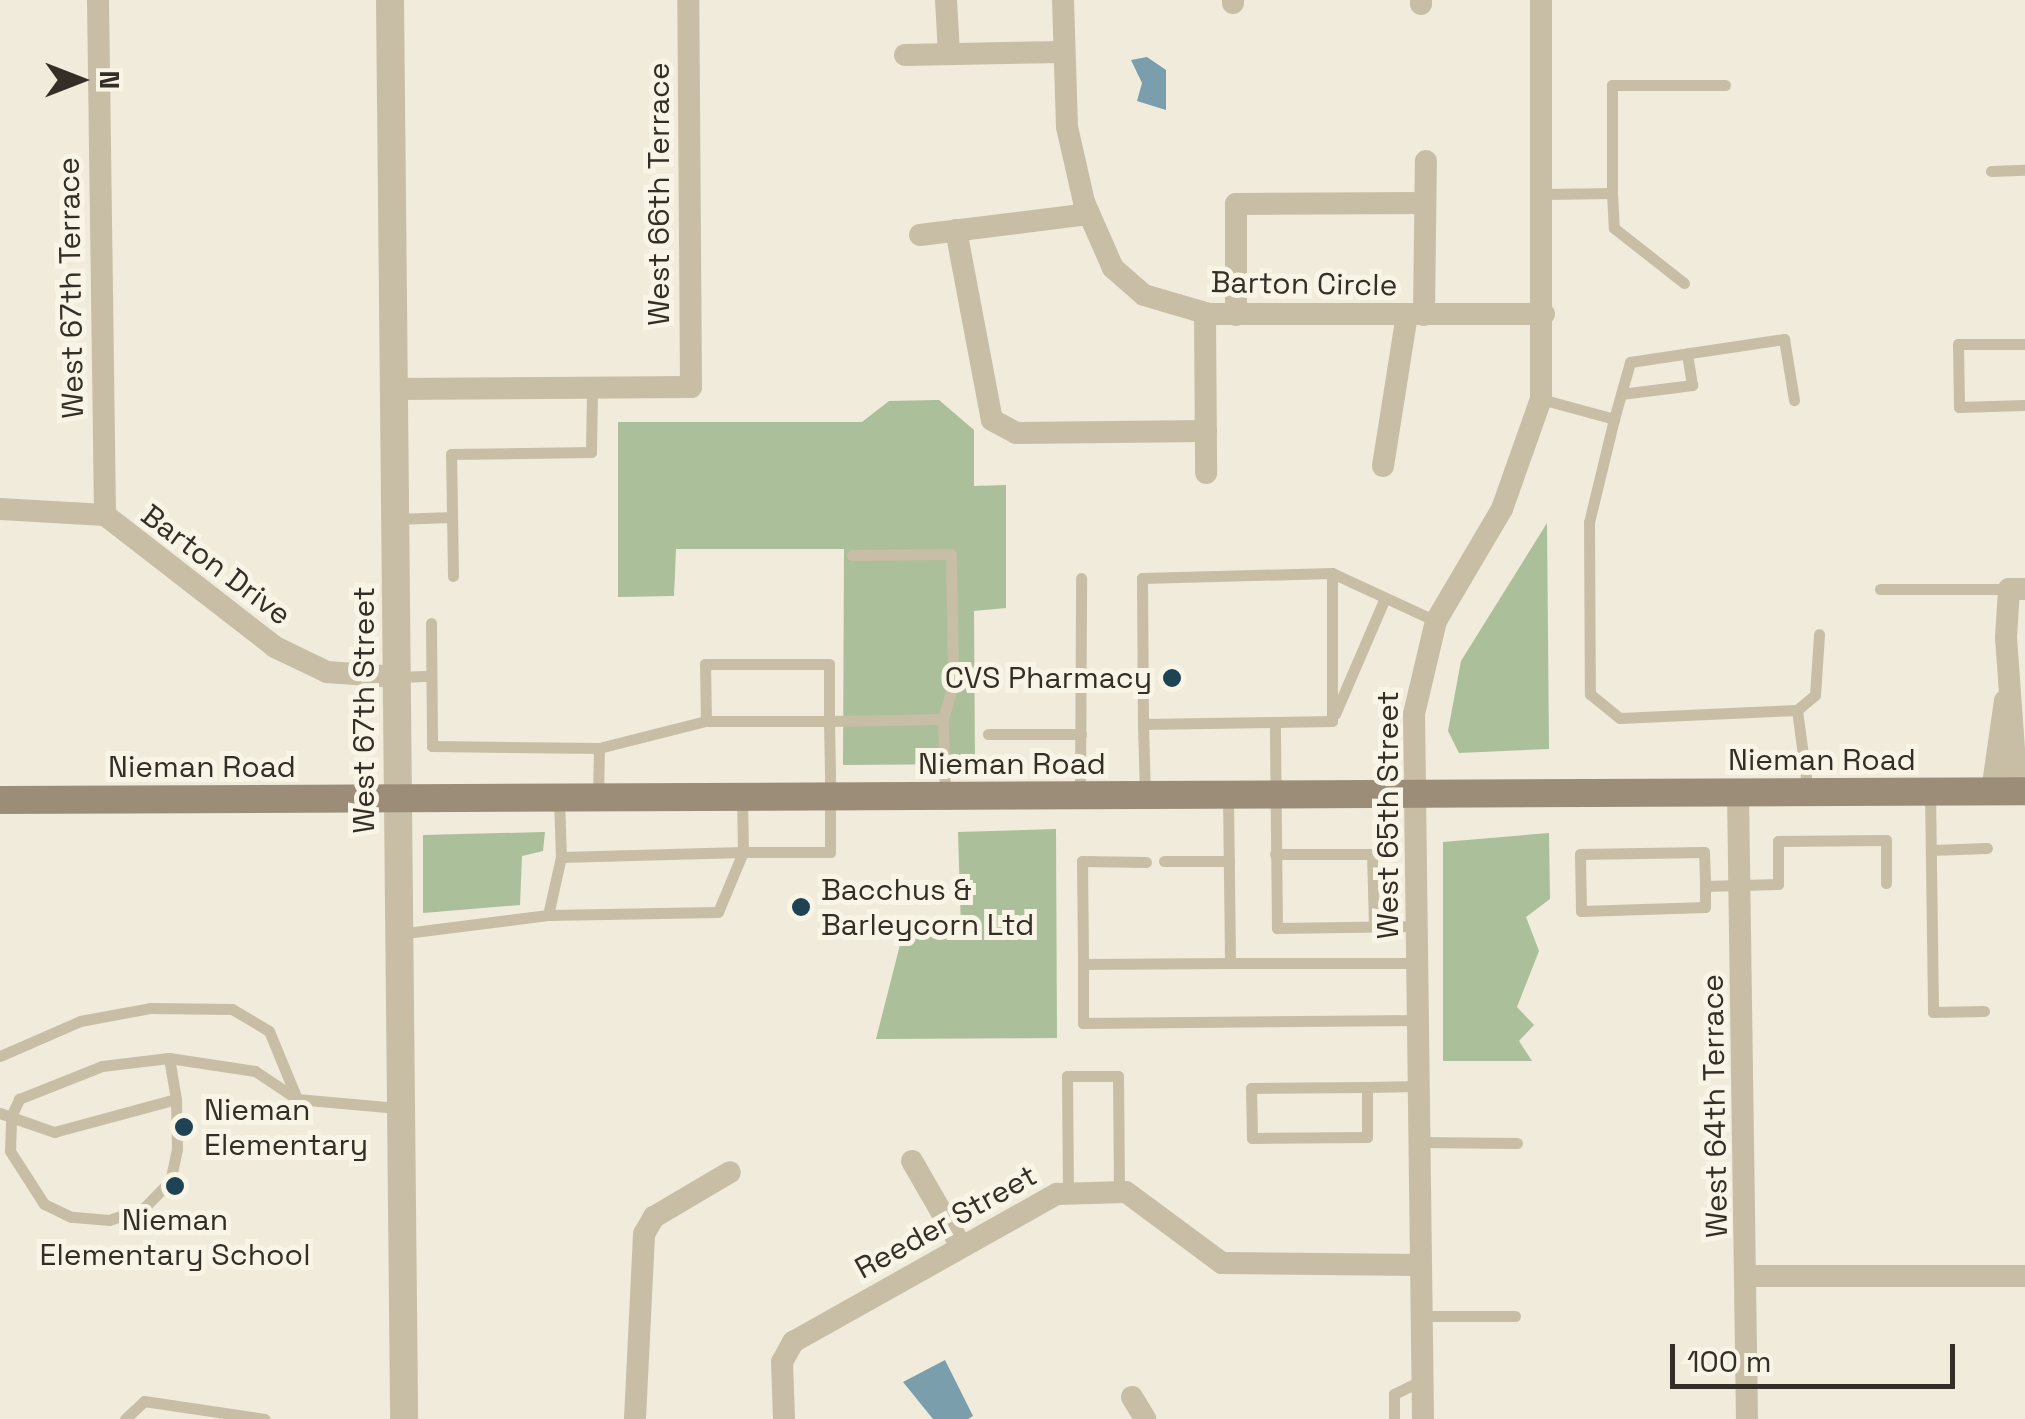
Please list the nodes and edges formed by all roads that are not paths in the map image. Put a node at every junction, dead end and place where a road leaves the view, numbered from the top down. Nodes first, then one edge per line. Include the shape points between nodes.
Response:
1 (98, 0) edge
2 (390, 0) edge
3 (688, 0) edge
4 (946, 0) edge
5 (1064, 0) edge
6 (1542, 0) edge
7 (1063, 52) junction
8 (948, 54) junction
9 (905, 55) dead end
10 (1725, 85) dead end
11 (1426, 161) dead end
12 (2025, 170) edge
13 (1991, 171) dead end
14 (1612, 193) junction
15 (1543, 194) junction
16 (1425, 203) junction
17 (1088, 214) junction
18 (956, 230) junction
19 (920, 235) dead end
20 (1684, 282) dead end
21 (1205, 314) junction
22 (1544, 314) junction
23 (1236, 315) junction
24 (1416, 316) junction
25 (2025, 344) edge
26 (1687, 353) junction
27 (592, 388) junction
28 (394, 389) junction
29 (1621, 394) junction
30 (1541, 399) junction
31 (1794, 400) dead end
32 (2025, 405) edge
33 (1614, 419) junction
34 (1206, 431) junction
35 (1383, 466) dead end
36 (1206, 473) dead end
37 (0, 510) edge
38 (105, 515) junction
39 (452, 517) junction
40 (395, 520) junction
41 (852, 555) dead end
42 (1332, 573) junction
43 (453, 576) dead end
44 (1081, 578) dead end
45 (1880, 589) dead end
46 (2017, 589) edge
47 (1385, 598) junction
48 (1436, 622) junction
49 (431, 623) dead end
50 (1819, 634) dead end
51 (432, 676) junction
52 (397, 677) junction
53 (1797, 710) junction
54 (943, 719) junction
55 (829, 721) junction
56 (1332, 721) junction
57 (706, 722) junction
58 (1275, 722) junction
59 (1144, 724) junction
60 (988, 734) dead end
61 (1081, 734) junction
62 (599, 748) junction
63 (2011, 791) edge
64 (1808, 792) junction
65 (1930, 792) junction
66 (1738, 793) junction
67 (1276, 794) junction
68 (1414, 794) junction
69 (1145, 795) junction
70 (1228, 795) junction
71 (945, 796) junction
72 (1080, 796) junction
73 (830, 797) junction
74 (559, 798) junction
75 (598, 798) junction
76 (742, 798) junction
77 (0, 800) edge
78 (397, 800) junction
79 (1987, 848) dead end
80 (1931, 850) junction
81 (743, 852) junction
82 (1276, 854) junction
83 (561, 857) junction
84 (1164, 861) dead end
85 (1230, 861) junction
86 (1146, 862) dead end
87 (1886, 883) dead end
88 (1742, 884) junction
89 (1705, 886) junction
90 (548, 915) junction
91 (1416, 926) junction
92 (1374, 927) junction
93 (397, 934) junction
94 (1230, 963) junction
95 (1417, 963) junction
96 (1083, 964) junction
97 (1984, 1012) dead end
98 (1418, 1020) junction
99 (0, 1056) edge
100 (169, 1058) junction
101 (1418, 1086) junction
102 (1367, 1087) junction
103 (296, 1098) junction
104 (176, 1099) junction
105 (398, 1108) junction
106 (6, 1115) edge
107 (1420, 1142) junction
108 (1517, 1142) dead end
109 (912, 1161) dead end
110 (730, 1172) dead end
111 (1068, 1192) junction
112 (1119, 1192) junction
113 (960, 1244) junction
114 (1421, 1266) junction
115 (1746, 1276) junction
116 (2025, 1276) edge
117 (1422, 1316) junction
118 (1515, 1316) dead end
119 (1423, 1380) junction
120 (1132, 1397) dead end
121 (234, 1418) edge
122 (126, 1419) edge
123 (266, 1419) edge
124 (404, 1419) edge
125 (635, 1419) edge
126 (784, 1419) edge
127 (1145, 1419) edge
128 (1394, 1419) edge
129 (1423, 1419) edge
130 (1747, 1419) edge

1 - 38 street, West 67th Terrace
2 - 28 street, West 67th Street
3 - 27 street, West 66th Terrace via 691,387
4 - 8 street
5 - 7 street, Barton Circle
6 - 15 street, West 65th Street
7 - 8 street
7 - 17 street, Barton Circle via 1067,127
8 - 9 street
10 - 14 lane via 1612,85
11 - 16 street
12 - 13 lane
14 - 15 lane
14 - 20 lane via 1614,228
15 - 22 street, West 65th Street
16 - 23 street via 1236,204
16 - 24 street
17 - 18 street
17 - 21 street, Barton Circle via 1113,268 1144,295
18 - 19 street
18 - 34 street via 992,420 1016,432
21 - 23 street, Barton Circle
21 - 34 street
22 - 24 street, Barton Circle
22 - 30 street, West 65th Street
23 - 24 street, Barton Circle
24 - 35 street
25 - 32 lane via 1958,344 1959,407
26 - 29 lane via 1630,362
26 - 29 lane via 1692,384
26 - 31 lane via 1784,339
27 - 28 street
27 - 39 lane via 591,452 452,454
28 - 40 street, West 67th Street
29 - 33 lane
30 - 33 lane
30 - 48 street, West 65th Street via 1502,509
33 - 53 lane via 1589,522 1590,694 1620,718
34 - 36 street
37 - 38 street, Barton Drive
38 - 52 street, Barton Drive via 275,648 327,672
39 - 40 lane
39 - 43 lane
40 - 52 street, West 67th Street
41 - 54 lane via 950,554 953,684
42 - 47 lane
42 - 56 lane
42 - 59 lane via 1142,578
44 - 61 lane
45 - 46 lane
46 - 63 street via 2006,698
47 - 48 lane
47 - 56 lane
48 - 68 street, West 65th Street via 1414,714
49 - 51 lane
50 - 53 lane via 1815,696
51 - 52 lane
51 - 62 lane via 432,746
52 - 78 street, West 67th Street
53 - 64 lane
54 - 55 lane
54 - 71 lane
55 - 57 lane
55 - 57 lane via 829,664 705,664
55 - 73 lane
56 - 58 lane
57 - 62 lane
58 - 59 lane
58 - 67 lane
59 - 69 lane
60 - 61 lane
61 - 72 lane
62 - 75 lane
63 - 65 main road, Nieman Road
64 - 65 main road, Nieman Road
64 - 66 main road, Nieman Road
65 - 80 lane
66 - 68 main road, Nieman Road
66 - 88 street, West 64th Terrace
67 - 68 main road, Nieman Road
67 - 70 main road, Nieman Road
67 - 82 lane
68 - 91 street, West 65th Street
69 - 70 main road, Nieman Road
69 - 72 main road, Nieman Road
70 - 85 lane
71 - 72 main road, Nieman Road
71 - 73 main road, Nieman Road
73 - 76 main road, Nieman Road
73 - 81 lane via 830,852
74 - 75 main road, Nieman Road
74 - 78 main road, Nieman Road
74 - 83 lane
75 - 76 main road, Nieman Road
76 - 81 lane
77 - 78 main road, Nieman Road
78 - 93 street, West 67th Street
79 - 80 lane
80 - 97 lane via 1933,1012
81 - 83 lane
81 - 90 lane via 718,912
82 - 92 lane via 1372,854
82 - 92 lane via 1277,928
83 - 90 lane
84 - 85 lane
85 - 94 lane
86 - 96 lane via 1082,861
87 - 88 lane via 1886,840 1778,840 1778,884
88 - 89 lane
88 - 115 street, West 64th Terrace
89 - 89 lane via 1704,852 1580,854 1581,910 1706,907
90 - 93 lane
91 - 92 lane
91 - 95 street, West 65th Street
93 - 105 street, West 67th Street
94 - 95 lane
94 - 96 lane
95 - 98 street, West 65th Street
96 - 98 lane via 1084,1023
98 - 101 street, West 65th Street
99 - 103 lane via 80,1021 150,1008 232,1009 269,1031
100 - 103 lane via 255,1071
100 - 104 lane
100 - 106 lane via 43,1086
101 - 102 lane
101 - 107 street, West 65th Street
102 - 102 lane via 1251,1088 1252,1138 1367,1137
103 - 105 lane
104 - 106 lane via 54,1132
104 - 106 lane via 170,1181 144,1208 109,1220 44,1204 10,1151
105 - 124 street, West 67th Street
107 - 108 lane
107 - 114 street, West 65th Street
109 - 113 street
110 - 125 street via 654,1217 644,1234
111 - 112 street, Reeder Street
111 - 112 lane via 1067,1076 1118,1076
111 - 113 street, Reeder Street
112 - 114 street via 1222,1263
113 - 126 street, Reeder Street via 788,1348
114 - 117 street, West 65th Street
115 - 116 street
115 - 130 street, West 64th Terrace
117 - 118 lane
117 - 119 street, West 65th Street
119 - 128 lane via 1394,1394
119 - 129 street, West 65th Street
120 - 127 street
121 - 122 lane via 144,1401
121 - 123 lane

